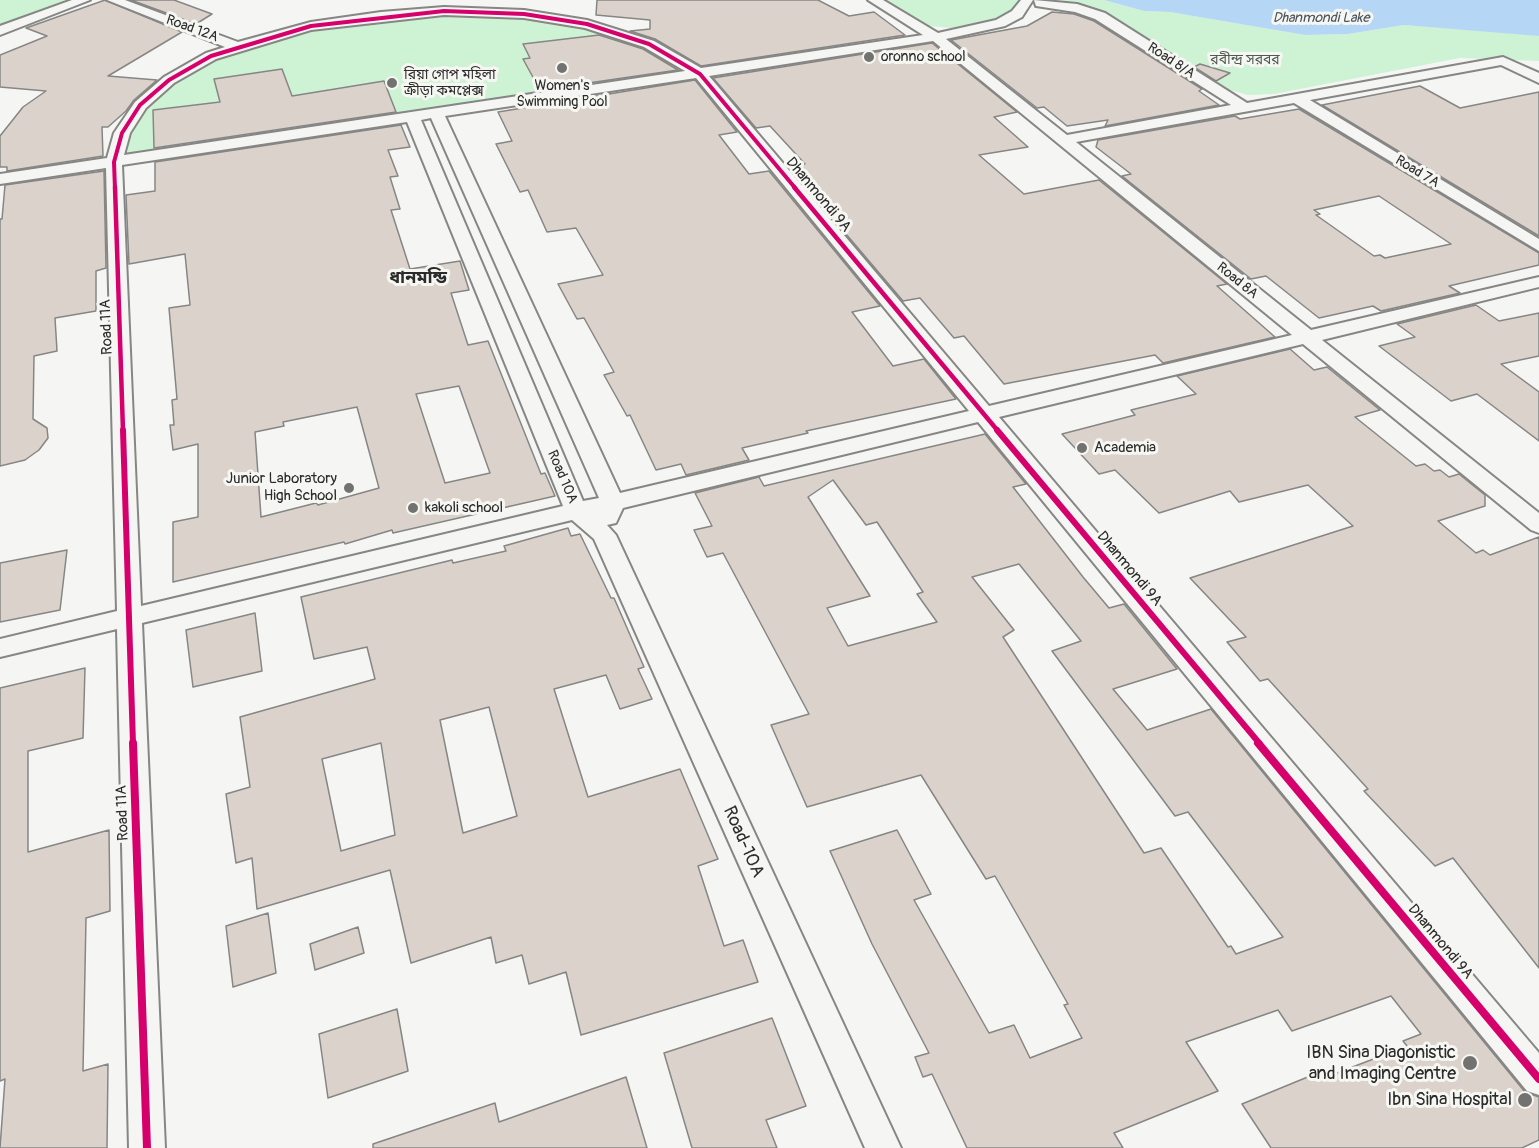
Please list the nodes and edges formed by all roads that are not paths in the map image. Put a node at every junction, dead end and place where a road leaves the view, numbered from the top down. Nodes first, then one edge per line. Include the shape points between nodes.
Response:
1 (84, 0) edge
2 (113, 0) edge
3 (874, 0) edge
4 (1033, 1) edge
5 (507, 6) edge
6 (1017, 14) junction
7 (1100, 16) junction
8 (0, 31) edge
9 (936, 37) junction
10 (236, 46) junction
11 (700, 74) junction
12 (1539, 79) edge
13 (1294, 97) junction
14 (1242, 106) junction
15 (437, 114) junction
16 (413, 118) junction
17 (1064, 140) junction
18 (114, 162) junction
19 (0, 179) edge
20 (1539, 246) edge
21 (1539, 282) edge
22 (1307, 337) junction
23 (984, 414) junction
24 (613, 502) junction
25 (576, 511) junction
26 (1539, 525) edge
27 (604, 535) junction
28 (129, 618) junction
29 (0, 648) edge
30 (1539, 1079) edge
31 (147, 1148) edge
32 (883, 1148) edge

1 - 8 street
2 - 10 street, Road 12A
3 - 9 street
4 - 6 street, Road 8/A
4 - 7 street, Road 8/A
5 - 10 street, Road 11A via 344,21
5 - 11 street, Road 11A via 618,32 649,44
6 - 7 street, Road 8/A via 1045,9
6 - 9 street, Road 8/A via 1000,23
7 - 14 street, Road 8/A
9 - 11 street, Road 8/A
9 - 17 street, Road 8A
10 - 18 street, Road 11A via 184,70 140,105 122,133
11 - 15 street, Road 8/A
11 - 23 street, Dhanmondi 9A
12 - 13 street via 1503,61
13 - 14 street
13 - 20 street, Road 7A
14 - 17 street
15 - 16 street, Road 8/A
15 - 24 street
16 - 18 street, Road 8/A
16 - 25 street, Road 10A
17 - 22 street, Road 8A
18 - 19 street
18 - 28 street, Road 11A
21 - 22 street
22 - 23 street
22 - 26 street, Road 8A
23 - 24 street
23 - 30 street, Dhanmondi 9A
24 - 25 street
24 - 27 street
25 - 27 street, Road 10A
25 - 28 street
27 - 32 street, Road-10A
28 - 29 street
28 - 31 street, Road 11A

